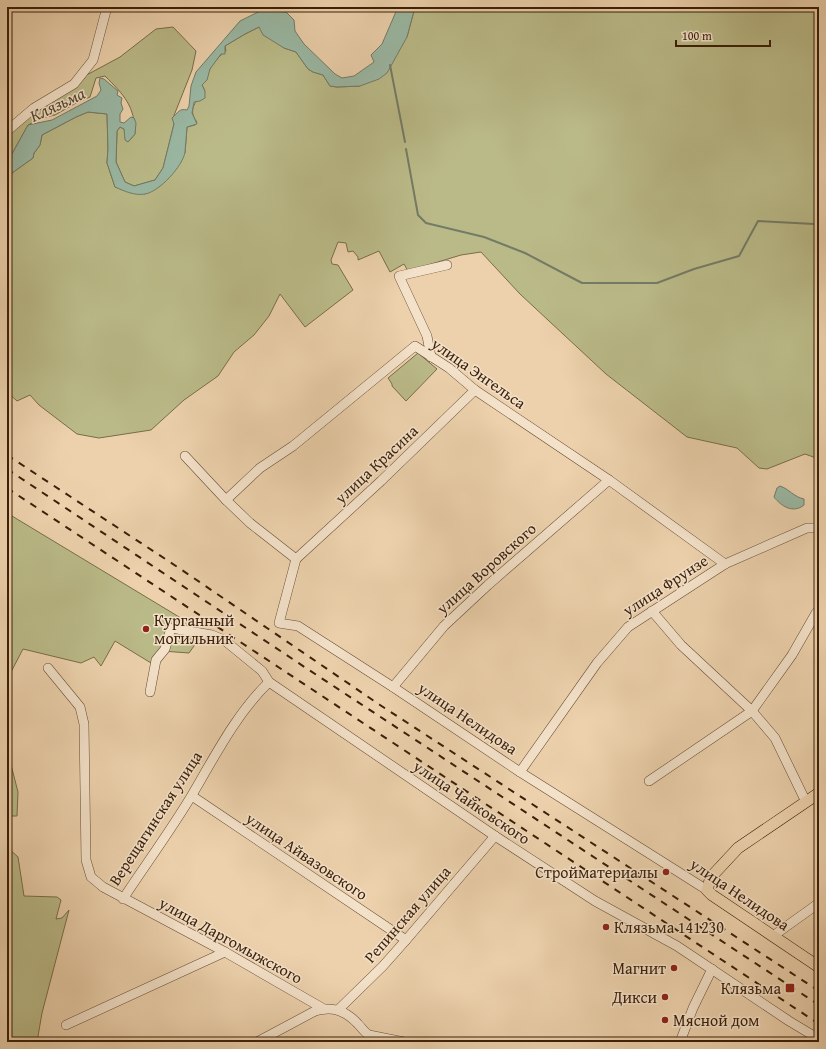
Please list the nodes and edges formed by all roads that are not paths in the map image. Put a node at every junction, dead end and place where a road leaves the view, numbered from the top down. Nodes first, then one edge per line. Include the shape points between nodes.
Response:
1 (107, 7) edge
2 (7, 131) edge
3 (447, 265) dead end
4 (432, 357) junction
5 (475, 390) junction
6 (185, 456) dead end
7 (609, 480) junction
8 (226, 500) junction
9 (819, 528) edge
10 (296, 559) junction
11 (725, 564) junction
12 (819, 610) edge
13 (652, 611) junction
14 (816, 619) edge
15 (48, 668) dead end
16 (268, 682) junction
17 (393, 687) junction
18 (150, 692) dead end
19 (752, 711) junction
20 (520, 772) junction
21 (649, 781) dead end
22 (819, 793) edge
23 (192, 796) junction
24 (806, 802) junction
25 (495, 836) junction
26 (707, 890) junction
27 (123, 899) junction
28 (819, 904) edge
29 (773, 936) junction
30 (406, 940) junction
31 (225, 952) junction
32 (819, 967) edge
33 (712, 969) junction
34 (324, 1009) junction
35 (338, 1010) junction
36 (66, 1025) dead end
37 (365, 1037) edge
38 (819, 1039) edge
39 (257, 1042) edge
40 (404, 1042) edge
41 (680, 1042) edge

1 - 2 street via 93,60 89,66 74,84 34,108
3 - 4 street via 399,276 427,336
4 - 5 street, улица Энгельса
4 - 8 street, улица Энгельса via 415,346 293,446 260,468
5 - 7 street, улица Энгельса
5 - 10 street, улица Красина
6 - 8 street
7 - 11 street, улица Энгельса
7 - 17 street, улица Воровского via 444,626
8 - 10 street via 250,523
9 - 11 street, улица Фрунзе via 807,528
10 - 17 street, улица Нелидова via 279,623 298,626
11 - 13 street, улица Фрунзе
12 - 14 street
13 - 19 street via 681,645
13 - 20 street, улица Фрунзе via 628,626 597,663
14 - 19 street
15 - 27 street, Верещагинская улица via 80,707 84,724 86,860 91,877
16 - 18 street, улица Чайковского via 262,671 224,640 212,635 171,628 165,649 156,660
16 - 23 street, Верещагинская улица via 257,693 219,747
16 - 25 street, улица Чайковского
17 - 20 street, улица Нелидова
19 - 21 street
19 - 24 street via 775,738
20 - 26 street, улица Нелидова
22 - 24 main road
23 - 27 street, Верещагинская улица
23 - 30 street, улица Айвазовского
24 - 26 main road via 738,848 711,877
25 - 30 street, Репинская улица
25 - 33 street, улица Чайковского via 595,901 677,946
26 - 29 main road, улица Нелидова
27 - 31 street, улица Даргомыжского
28 - 29 street
29 - 32 main road, улица Нелидова
30 - 35 street, Репинская улица
31 - 34 street, улица Даргомыжского
31 - 36 street
33 - 38 street, улица Чайковского
33 - 41 street
34 - 35 street
34 - 39 street via 315,1011
35 - 37 street via 356,1022
37 - 40 street

